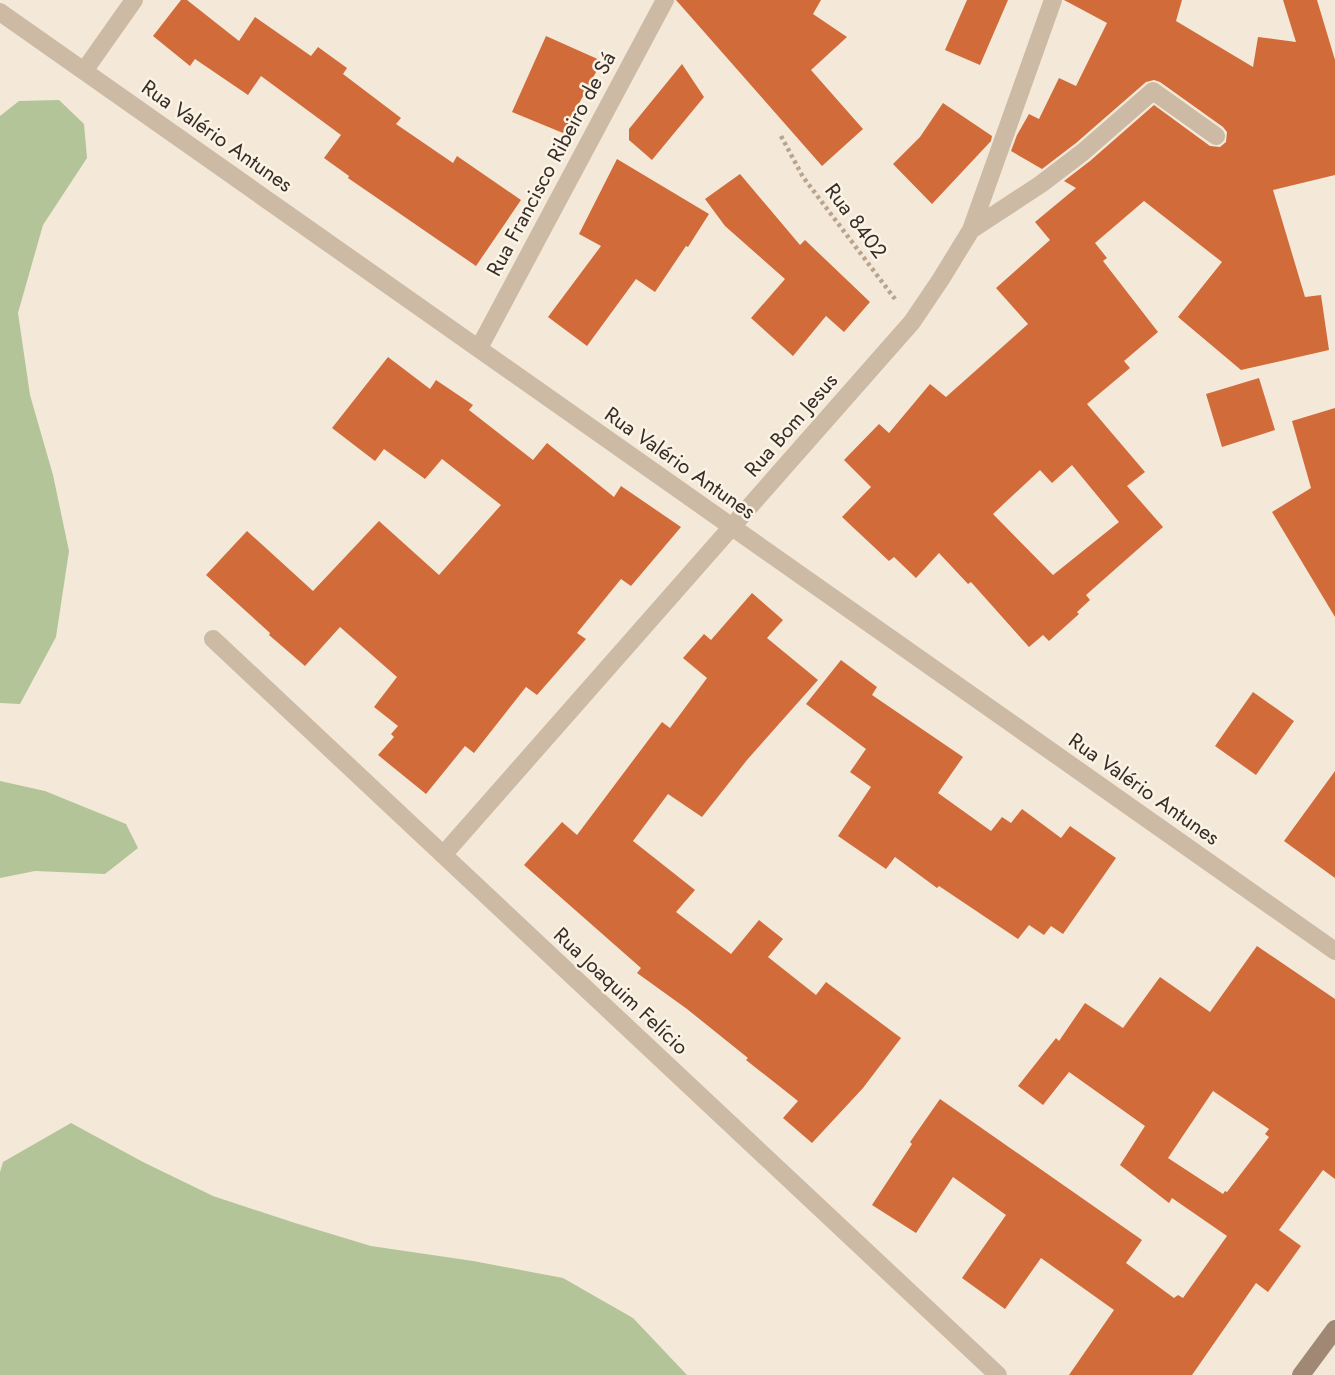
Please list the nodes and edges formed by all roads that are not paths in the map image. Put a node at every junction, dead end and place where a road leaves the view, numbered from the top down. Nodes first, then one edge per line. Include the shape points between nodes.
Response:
1 (134, 0) edge
2 (664, 0) edge
3 (1053, 0) edge
4 (0, 12) edge
5 (84, 71) junction
6 (1216, 136) dead end
7 (971, 230) junction
8 (478, 348) junction
9 (733, 527) junction
10 (213, 639) dead end
11 (443, 855) junction
12 (1335, 951) edge
13 (1335, 1329) edge
14 (998, 1375) edge
15 (1301, 1375) edge

1 - 5 street
2 - 8 street, Rua Francisco Ribeiro de Sá
3 - 7 street, Rua Bom Jesus
4 - 5 street, Rua Valério Antunes
5 - 8 street, Rua Valério Antunes
6 - 7 street via 1153,91 1073,160
7 - 9 street, Rua Bom Jesus via 912,322
8 - 9 street, Rua Valério Antunes
9 - 11 street, Rua Bom Jesus
9 - 12 street, Rua Valério Antunes
10 - 11 street, Rua Joaquim Felício
11 - 14 street, Rua Joaquim Felício
13 - 15 main road

